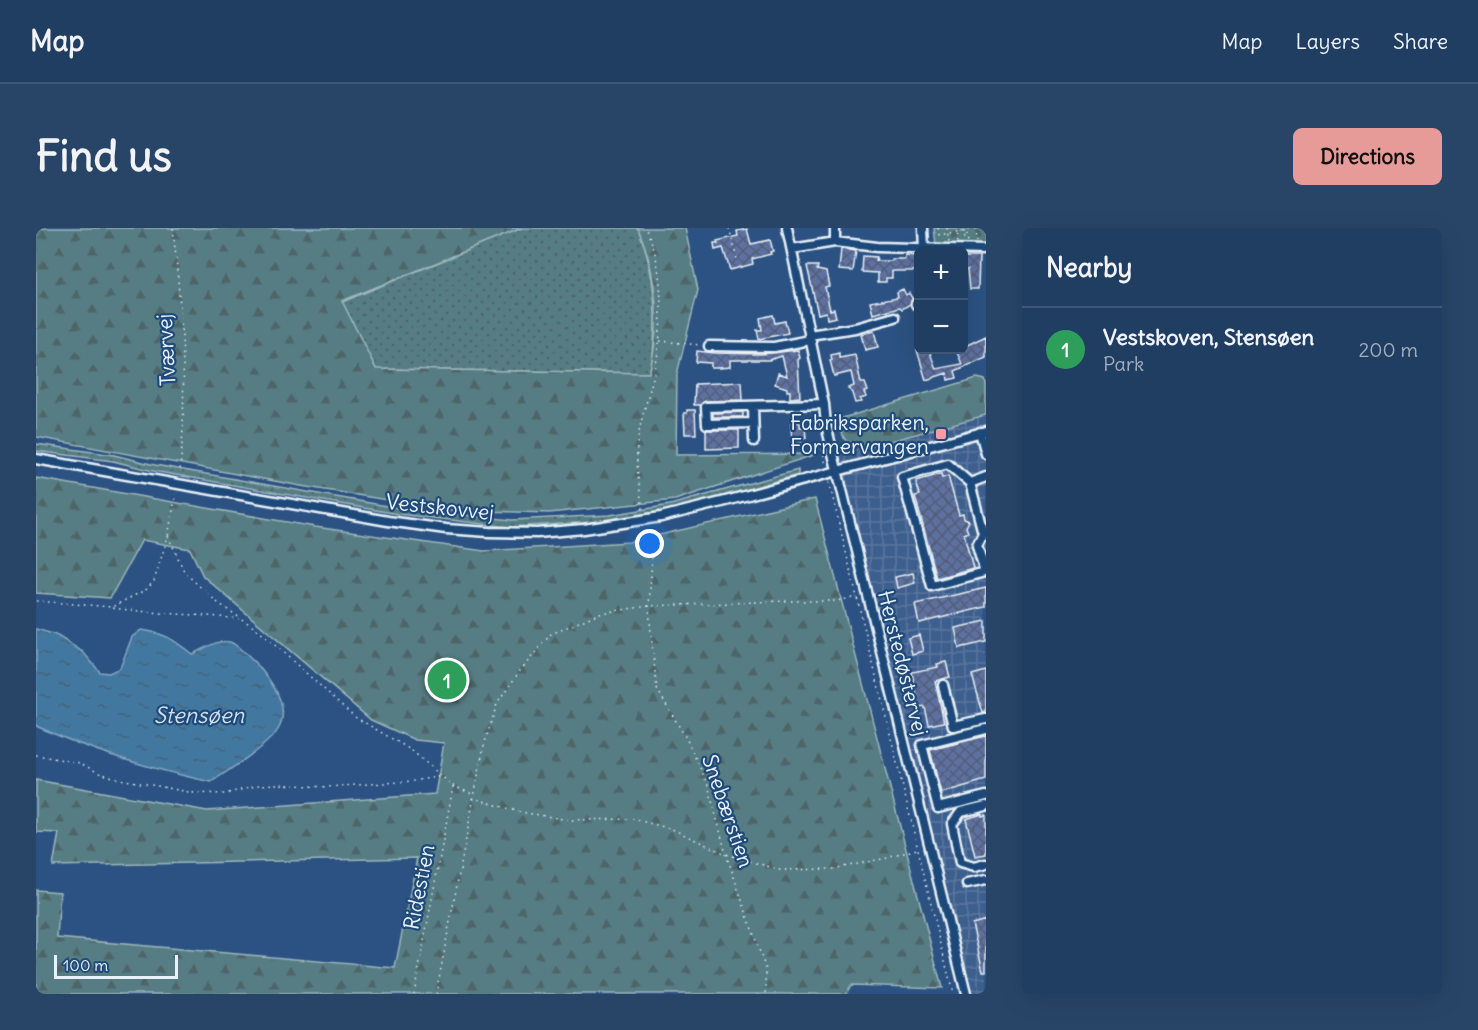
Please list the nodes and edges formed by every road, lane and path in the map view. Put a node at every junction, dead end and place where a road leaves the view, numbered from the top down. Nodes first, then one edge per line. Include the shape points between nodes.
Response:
1 (173, 228) edge
2 (645, 228) edge
3 (729, 228) edge
4 (787, 228) edge
5 (835, 228) edge
6 (923, 228) edge
7 (938, 228) edge
8 (947, 228) edge
9 (957, 228) edge
10 (977, 228) edge
11 (966, 230) edge
12 (957, 232) junction
13 (948, 234) junction
14 (835, 242) junction
15 (978, 243) dead end
16 (924, 246) edge
17 (948, 246) edge
18 (792, 249) junction
19 (914, 249) edge
20 (969, 250) joint
21 (986, 250) edge
22 (737, 259) dead end
23 (895, 317) dead end
24 (810, 337) junction
25 (659, 340) junction
26 (709, 346) joint
27 (824, 404) junction
28 (753, 406) junction
29 (753, 423) junction
30 (983, 432) edge
31 (754, 441) dead end
32 (986, 453) edge
33 (36, 459) edge
34 (180, 470) dead end
35 (837, 471) junction
36 (828, 474) junction
37 (986, 477) edge
38 (970, 483) junction
39 (176, 494) dead end
40 (643, 509) dead end
41 (647, 534) dead end
42 (168, 536) junction
43 (857, 597) junction
44 (36, 600) edge
45 (650, 606) junction
46 (112, 607) junction
47 (239, 619) junction
48 (943, 684) dead end
49 (986, 719) edge
50 (986, 729) edge
51 (36, 755) edge
52 (442, 776) junction
53 (453, 786) junction
54 (986, 796) edge
55 (473, 798) junction
56 (986, 806) edge
57 (917, 849) junction
58 (726, 854) junction
59 (986, 864) edge
60 (986, 880) edge
61 (967, 884) dead end
62 (414, 994) edge
63 (436, 994) edge
64 (766, 994) edge
65 (953, 994) edge
66 (966, 994) edge

1 - 34 path, Tværvej via 185,424
2 - 25 path via 661,287
3 - 22 path
4 - 18 street, Herstedøstervej
5 - 14 street
6 - 16 street
7 - 13 path via 939,236
8 - 13 path
9 - 12 path
10 - 11 path
10 - 15 path
11 - 12 path
11 - 12 path via 965,244 958,243
11 - 20 path
12 - 13 path
13 - 17 path
14 - 18 street
14 - 19 street
18 - 24 street, Herstedøstervej
20 - 21 street
23 - 24 street
24 - 26 street via 774,347
24 - 27 street, Herstedøstervej
25 - 26 path
25 - 40 path via 638,442 636,471
27 - 28 street
27 - 35 street, Herstedøstervej
28 - 29 street
28 - 29 street via 706,408 707,424
29 - 31 street
30 - 32 street
30 - 35 street, Vestskovvej
33 - 36 street, Vestskovvej via 388,521 518,533 584,529 661,517
35 - 36 street, Vestskovvej
35 - 66 street, Herstedøstervej
36 - 43 path
37 - 38 street
38 - 38 street via 948,464 902,477 932,586 985,572 977,545 983,533
39 - 42 path
41 - 45 path, Snebærstien via 652,557
42 - 46 path via 154,581 134,598
42 - 47 path via 185,573
43 - 45 path via 836,601
43 - 57 path
44 - 46 path
45 - 55 path via 600,613 550,634 497,704
45 - 58 path, Snebærstien via 657,688 708,785
46 - 47 path via 153,614
47 - 52 path via 258,630 355,717 411,750
48 - 49 street via 953,726
50 - 54 street via 922,745 938,808
51 - 52 path via 81,763 120,779 194,793 225,794 259,785 327,787
52 - 53 path
53 - 55 path
53 - 62 path, Ridestien
55 - 58 path via 520,812 570,820 633,819 672,829
55 - 63 path
56 - 59 street via 961,812 952,824 960,863 974,867
57 - 58 path via 833,869 780,870
57 - 65 path
58 - 64 path, Snebærstien via 766,970
60 - 61 street

